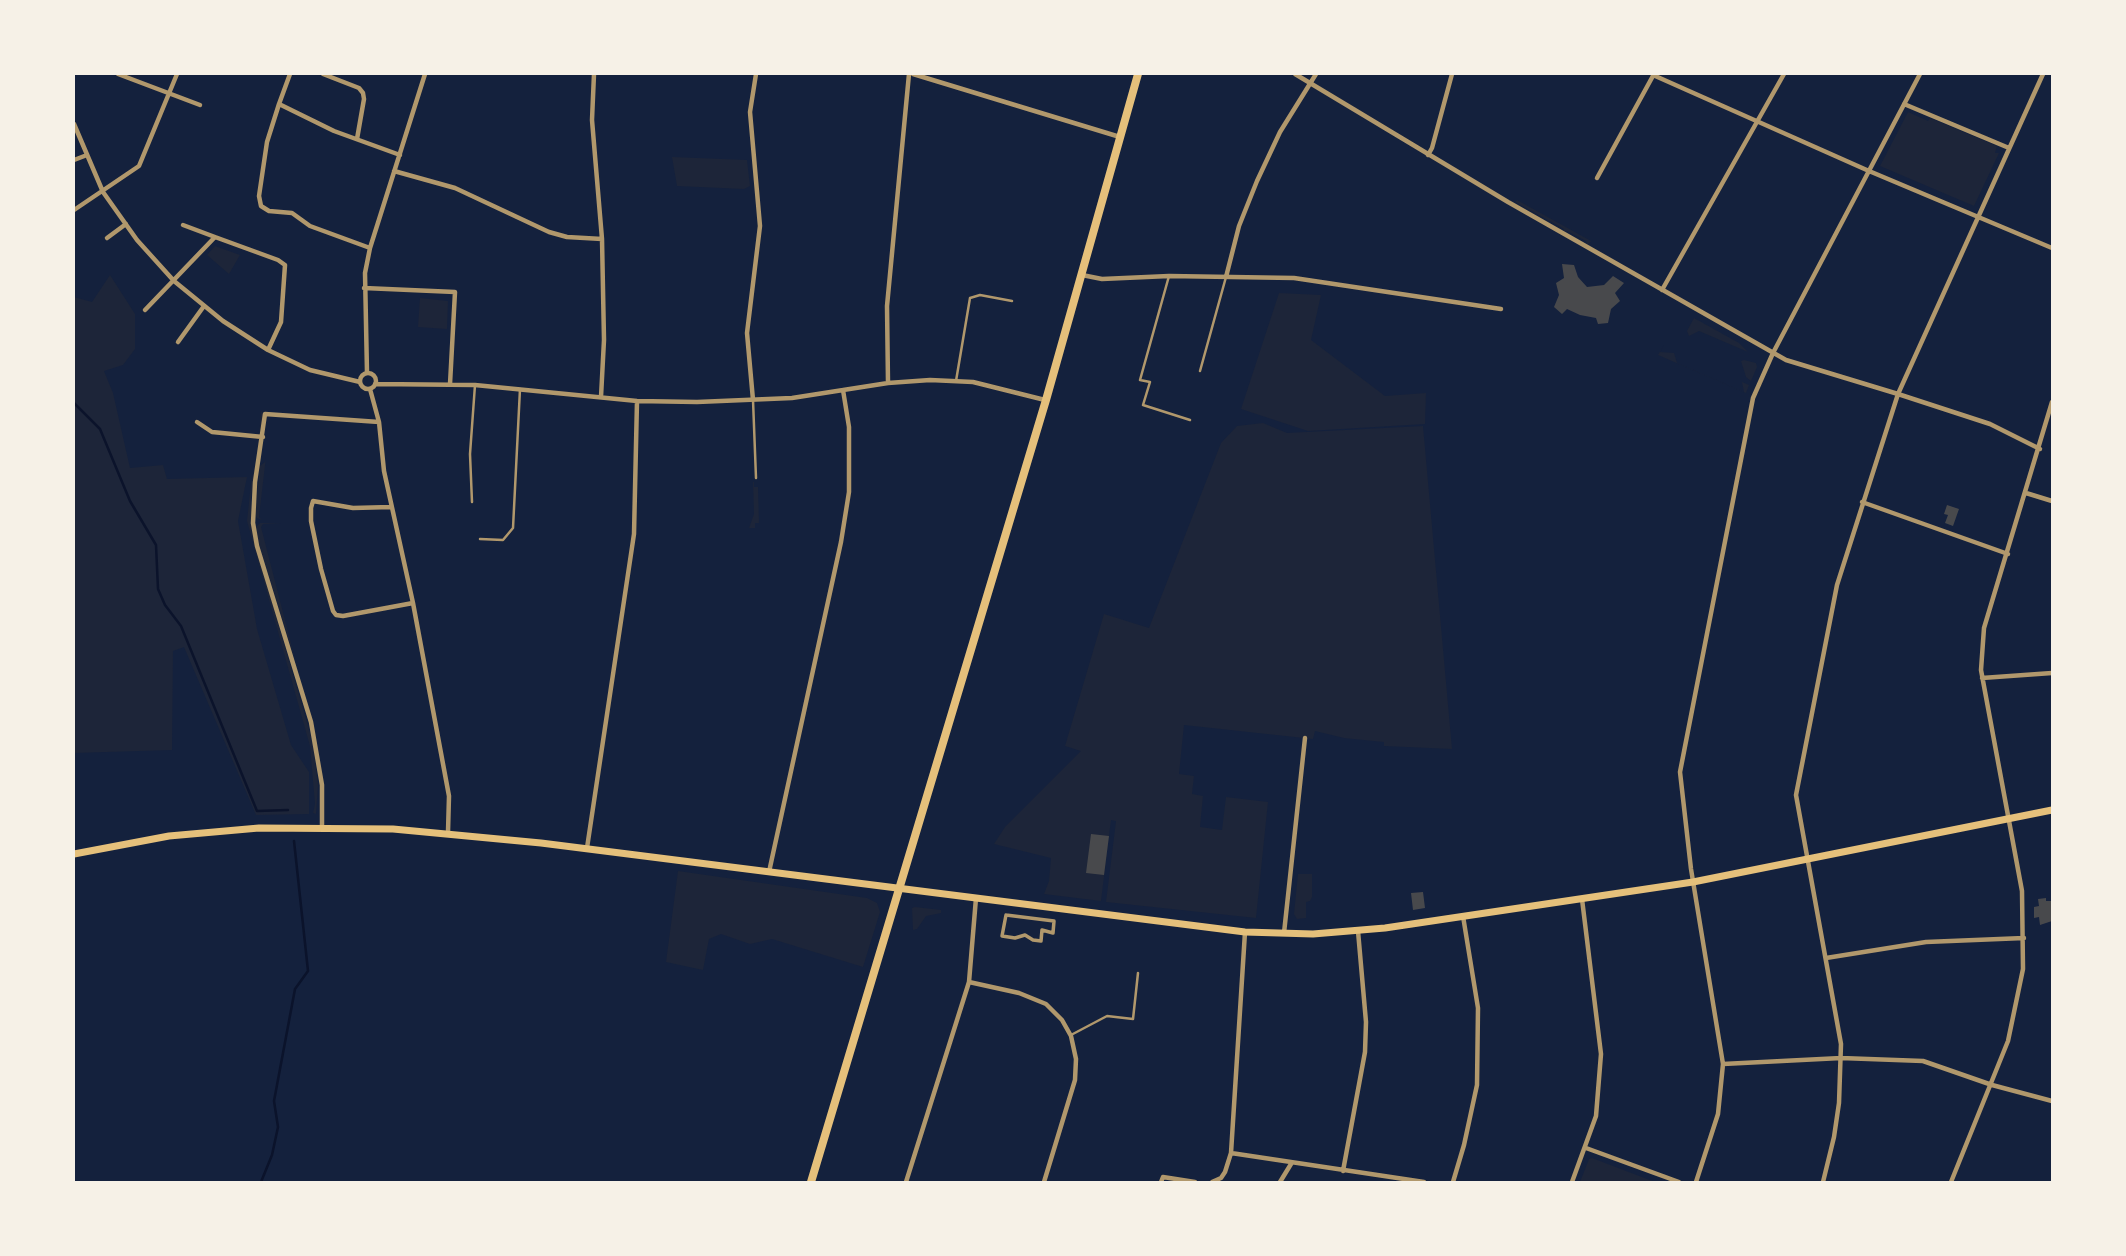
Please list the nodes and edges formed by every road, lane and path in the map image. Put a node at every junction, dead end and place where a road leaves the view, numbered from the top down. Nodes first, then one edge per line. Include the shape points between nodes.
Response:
1 (118, 74) edge
2 (177, 74) edge
3 (290, 74) edge
4 (323, 74) edge
5 (425, 74) edge
6 (594, 74) edge
7 (756, 74) edge
8 (911, 74) edge
9 (1138, 74) edge
10 (1295, 74) edge
11 (1316, 74) edge
12 (1452, 74) edge
13 (1653, 74) edge
14 (1784, 74) edge
15 (1920, 74) edge
16 (2043, 74) edge
17 (1309, 82) junction
18 (169, 93) junction
19 (279, 104) junction
20 (1904, 104) junction
21 (200, 106) dead end
22 (1758, 121) junction
23 (74, 124) edge
24 (1120, 137) junction
25 (357, 139) junction
26 (2010, 148) junction
27 (87, 155) junction
28 (400, 155) junction
29 (1428, 155) junction
30 (74, 160) edge
31 (394, 171) junction
32 (1869, 171) junction
33 (1597, 178) dead end
34 (103, 191) junction
35 (74, 210) edge
36 (1978, 217) junction
37 (126, 225) junction
38 (183, 225) dead end
39 (215, 237) junction
40 (107, 238) dead end
41 (603, 239) junction
42 (370, 248) junction
43 (2053, 248) edge
44 (1081, 275) junction
45 (1169, 276) junction
46 (1226, 277) junction
47 (174, 281) junction
48 (364, 288) junction
49 (1662, 290) junction
50 (1012, 301) dead end
51 (204, 306) junction
52 (1501, 309) dead end
53 (145, 310) dead end
54 (178, 342) dead end
55 (268, 350) junction
56 (1773, 353) junction
57 (1200, 371) dead end
58 (367, 373) junction
59 (956, 381) junction
60 (359, 382) junction
61 (888, 383) junction
62 (375, 384) junction
63 (450, 384) junction
64 (475, 385) junction
65 (370, 389) junction
66 (520, 389) junction
67 (843, 390) junction
68 (1898, 394) junction
69 (601, 397) junction
70 (753, 400) junction
71 (1046, 400) junction
72 (637, 401) junction
73 (2053, 402) edge
74 (1190, 420) dead end
75 (197, 422) dead end
76 (379, 422) junction
77 (263, 437) junction
78 (2040, 449) junction
79 (756, 478) dead end
80 (2026, 493) junction
81 (2053, 501) edge
82 (472, 502) dead end
83 (1862, 502) junction
84 (391, 507) junction
85 (481, 539) dead end
86 (2008, 554) junction
87 (413, 603) junction
88 (2053, 673) edge
89 (1982, 678) junction
90 (1305, 738) dead end
91 (2053, 810) edge
92 (2008, 818) junction
93 (322, 827) junction
94 (448, 832) junction
95 (587, 849) junction
96 (74, 854) edge
97 (1806, 861) junction
98 (769, 872) junction
99 (1693, 882) junction
100 (898, 888) junction
101 (976, 898) junction
102 (1581, 899) junction
103 (1463, 916) junction
104 (1054, 921) joint
105 (1358, 931) junction
106 (1245, 932) junction
107 (1284, 934) junction
108 (2024, 938) junction
109 (1826, 958) junction
110 (1138, 973) dead end
111 (969, 982) junction
112 (1071, 1035) junction
113 (1841, 1058) junction
114 (1723, 1064) junction
115 (1992, 1085) junction
116 (2053, 1101) edge
117 (1586, 1148) junction
118 (1231, 1153) junction
119 (1291, 1164) junction
120 (1343, 1171) junction
121 (811, 1182) edge
122 (906, 1182) edge
123 (1044, 1182) edge
124 (1161, 1182) edge
125 (1195, 1182) edge
126 (1212, 1182) edge
127 (1280, 1182) edge
128 (1424, 1182) edge
129 (1453, 1182) edge
130 (1572, 1182) edge
131 (1679, 1182) edge
132 (1696, 1182) edge
133 (1823, 1182) edge
134 (1951, 1182) edge

1 - 18 street
2 - 18 street
3 - 19 street
4 - 25 street via 363,93
5 - 28 street
6 - 41 street via 592,120
7 - 70 street via 750,112 760,226 747,333
8 - 24 street
8 - 61 street via 888,293
9 - 24 main road
10 - 17 street
11 - 17 street
12 - 29 street
13 - 22 street
13 - 33 street
14 - 22 street
15 - 20 street
16 - 26 street
17 - 29 street
17 - 46 street via 1257,181 1238,226
18 - 21 street
18 - 34 street via 139,166
19 - 25 street
19 - 42 street via 267,142 261,206 292,213 310,226
20 - 26 street
20 - 32 street
22 - 32 street
22 - 49 street
23 - 27 street
24 - 44 main road
25 - 28 street
26 - 36 street
27 - 30 street
27 - 34 street
28 - 31 street
29 - 49 street
31 - 41 street via 455,188 550,232
31 - 42 street
32 - 36 street
32 - 56 street
34 - 35 street
34 - 37 street
36 - 43 street
36 - 68 street
37 - 40 street
37 - 47 street
38 - 39 street
39 - 47 street
39 - 55 street via 285,265 281,322
41 - 69 street
42 - 48 street
44 - 45 street via 1102,279
44 - 71 main road
45 - 46 street
45 - 74 lane via 1140,380 1150,382 1143,405
46 - 52 street via 1294,278
46 - 57 lane
47 - 51 street
47 - 53 street
48 - 58 street
48 - 63 street via 455,292
49 - 56 street
50 - 59 lane via 981,295 970,298
51 - 54 street
51 - 55 street
55 - 60 street via 310,370
56 - 68 street
56 - 99 street via 1753,398 1680,772
58 - 60 street
58 - 62 street
59 - 61 street
59 - 71 street
60 - 65 street
61 - 67 street
62 - 63 street
62 - 65 street
63 - 64 street
64 - 66 street
64 - 82 lane
65 - 76 street
66 - 69 street
66 - 85 lane via 513,528 503,540
67 - 70 street
67 - 98 street via 849,427 847,505
68 - 78 street via 1990,424
68 - 83 street
69 - 72 street
70 - 72 street
70 - 79 lane
71 - 100 main road
72 - 95 street via 634,534
73 - 78 street
75 - 77 street via 212,432
76 - 77 street via 265,414
76 - 84 street
77 - 93 street via 253,523 311,722 322,785
78 - 80 street
80 - 81 street
80 - 86 street
83 - 86 street
83 - 97 street via 1837,585 1796,795
84 - 87 street
84 - 87 street via 353,508 313,501 311,521 321,569 336,615
86 - 89 street via 1984,628
87 - 94 street via 449,796
88 - 89 street
89 - 92 street
90 - 107 street
91 - 92 main road
92 - 97 main road
92 - 108 street via 2022,891
93 - 94 main road
93 - 96 main road via 169,836
94 - 95 main road
95 - 98 main road
97 - 99 main road
97 - 109 street
98 - 100 main road
99 - 102 main road
99 - 114 street
100 - 101 main road
100 - 121 main road
101 - 106 main road
101 - 111 street
102 - 103 main road
102 - 117 street via 1601,1054 1596,1116
103 - 105 main road
103 - 129 street via 1478,1008 1477,1086
104 - 104 street via 1053,933 1042,930 1041,941 1025,935 1002,936 1006,915
105 - 107 main road
105 - 120 street via 1365,1052
106 - 107 main road
106 - 118 street
108 - 109 street via 1926,943
108 - 115 street via 2015,1015
109 - 113 street
110 - 112 lane via 1133,1018 1107,1016
111 - 112 street via 1046,1004
111 - 122 street
112 - 123 street via 1075,1080
113 - 114 street
113 - 115 street via 1923,1062
113 - 133 street via 1838,1114
114 - 132 street via 1718,1114
115 - 116 street
115 - 134 street
117 - 130 street
117 - 131 street
118 - 119 street
118 - 126 street via 1225,1172
119 - 120 street
119 - 127 street
120 - 128 street
124 - 125 street via 1163,1177

